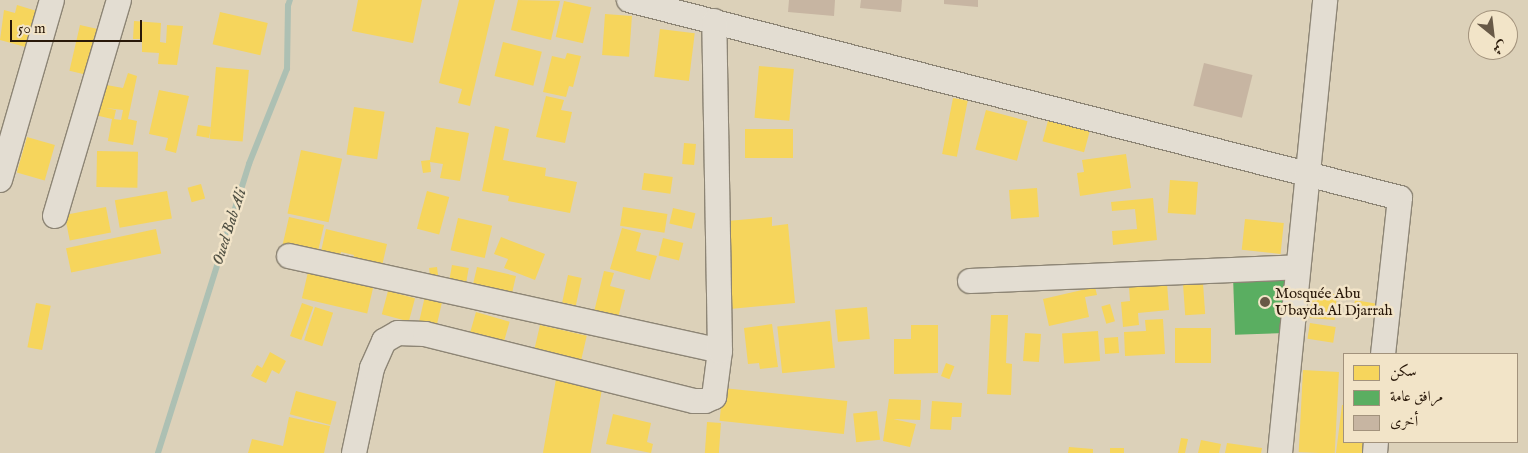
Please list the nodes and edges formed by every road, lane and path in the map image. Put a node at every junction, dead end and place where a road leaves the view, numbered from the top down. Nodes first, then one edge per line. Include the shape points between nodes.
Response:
1 (52, 0) edge
2 (119, 0) edge
3 (630, 0) edge
4 (1325, 0) edge
5 (714, 21) junction
6 (1308, 172) junction
7 (0, 180) edge
8 (55, 216) dead end
9 (289, 256) dead end
10 (1298, 267) junction
11 (970, 281) dead end
12 (720, 351) junction
13 (1383, 353) edge
14 (354, 453) edge
15 (1280, 453) edge

1 - 7 street
2 - 8 street
3 - 5 street
4 - 6 street
5 - 6 street
5 - 12 street
6 - 10 street
6 - 13 street via 1400,198
9 - 12 street
10 - 11 street
10 - 15 street
12 - 14 street via 714,397 706,402 425,334 398,333 384,341 372,368

